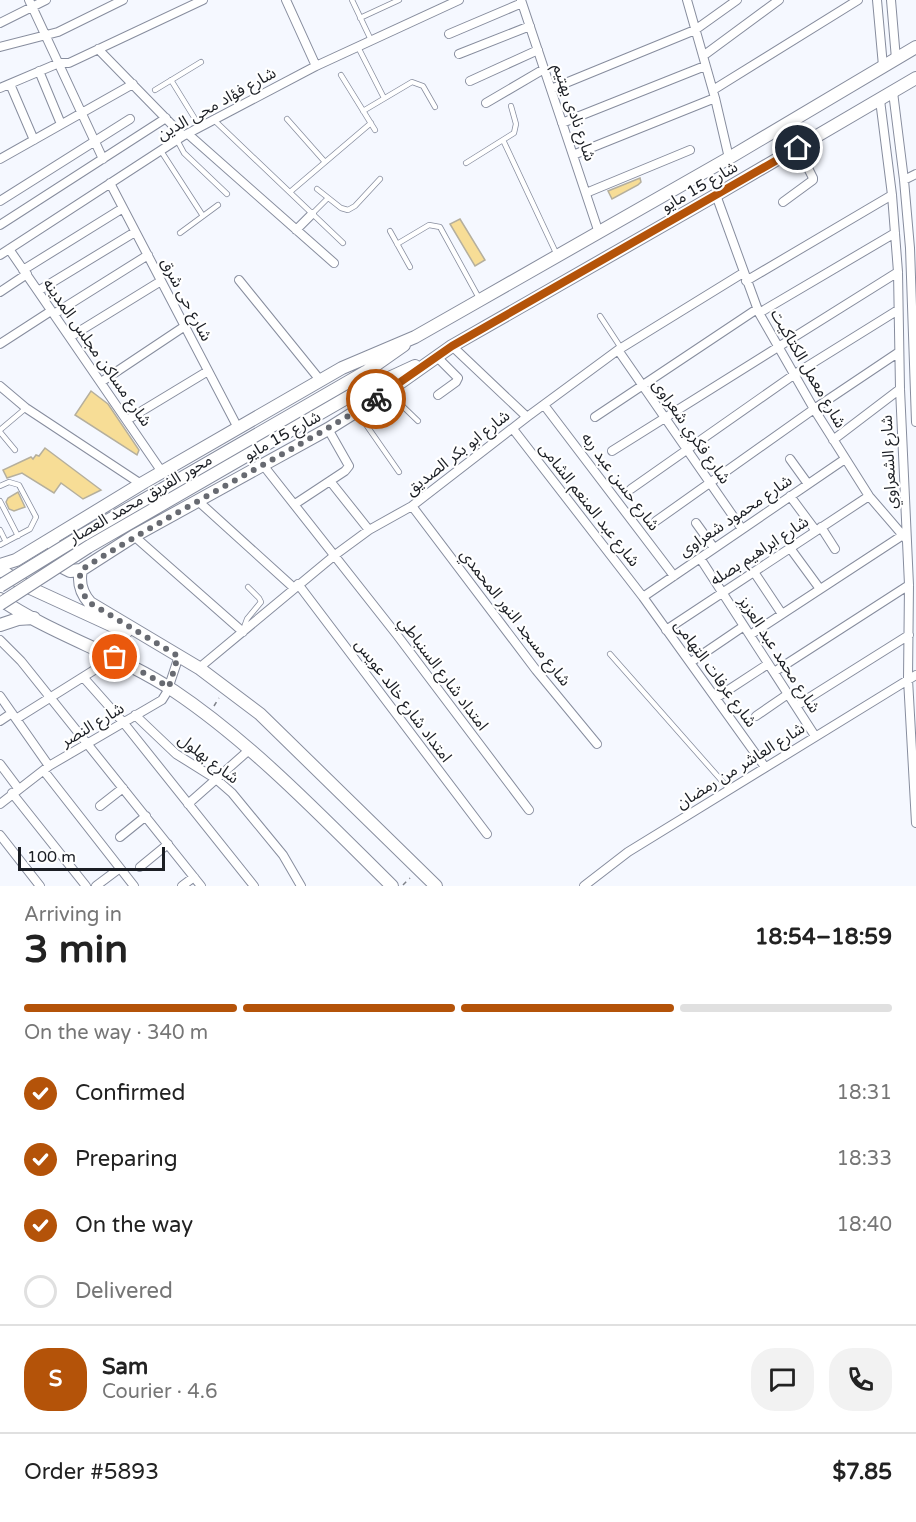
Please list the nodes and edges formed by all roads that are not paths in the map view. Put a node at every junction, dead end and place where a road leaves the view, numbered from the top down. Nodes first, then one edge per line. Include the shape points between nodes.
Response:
1 (46, 0) edge
2 (123, 0) edge
3 (203, 0) edge
4 (286, 0) edge
5 (352, 0) edge
6 (378, 0) edge
7 (399, 0) edge
8 (459, 0) edge
9 (687, 0) edge
10 (737, 0) edge
11 (779, 0) edge
12 (858, 0) edge
13 (877, 0) edge
14 (891, 0) edge
15 (522, 2) edge
16 (31, 3) edge
17 (381, 8) junction
18 (360, 18) junction
19 (0, 23) edge
20 (530, 26) junction
21 (695, 30) junction
22 (449, 34) dead end
23 (46, 36) junction
24 (371, 40) junction
25 (0, 46) edge
26 (358, 46) junction
27 (916, 47) edge
28 (98, 49) junction
29 (538, 50) junction
30 (459, 54) dead end
31 (703, 56) junction
32 (896, 59) junction
33 (201, 62) dead end
34 (59, 63) junction
35 (316, 66) junction
36 (705, 66) junction
37 (883, 66) junction
38 (544, 69) junction
39 (39, 71) junction
40 (341, 75) dead end
41 (916, 78) edge
42 (171, 80) junction
43 (470, 81) dead end
44 (10, 84) junction
45 (133, 84) junction
46 (0, 88) edge
47 (551, 89) junction
48 (155, 90) dead end
49 (893, 92) junction
50 (714, 94) junction
51 (384, 98) junction
52 (880, 100) junction
53 (486, 103) dead end
54 (511, 106) dead end
55 (435, 107) dead end
56 (363, 111) junction
57 (82, 112) junction
58 (130, 118) dead end
59 (166, 118) junction
60 (287, 119) dead end
61 (214, 120) junction
62 (371, 123) junction
63 (562, 123) junction
64 (61, 124) junction
65 (200, 127) junction
66 (375, 130) dead end
67 (183, 137) junction
68 (33, 140) junction
69 (503, 140) junction
70 (95, 141) junction
71 (798, 148) junction
72 (690, 150) dead end
73 (161, 151) junction
74 (573, 155) junction
75 (729, 158) junction
76 (0, 159) edge
77 (103, 159) junction
78 (325, 162) junction
79 (466, 163) dead end
80 (916, 174) edge
81 (380, 179) dead end
82 (904, 180) junction
83 (110, 183) junction
84 (317, 189) dead end
85 (290, 192) junction
86 (586, 193) junction
87 (227, 194) dead end
88 (716, 195) junction
89 (892, 195) junction
90 (328, 198) junction
91 (0, 201) edge
92 (783, 202) dead end
93 (218, 205) dead end
94 (123, 208) junction
95 (312, 213) junction
96 (203, 216) junction
97 (0, 225) edge
98 (296, 230) junction
99 (390, 231) dead end
100 (135, 232) junction
101 (896, 232) junction
102 (180, 233) dead end
103 (599, 233) junction
104 (343, 243) dead end
105 (397, 244) junction
106 (913, 245) edge
107 (9, 249) junction
108 (0, 255) edge
109 (148, 255) junction
110 (558, 256) junction
111 (334, 264) dead end
112 (410, 267) dead end
113 (25, 272) junction
114 (898, 272) junction
115 (745, 277) junction
116 (239, 280) dead end
117 (161, 281) junction
118 (38, 291) junction
119 (0, 292) edge
120 (913, 298) edge
121 (480, 300) junction
122 (898, 310) junction
123 (758, 311) junction
124 (53, 313) junction
125 (600, 316) dead end
126 (185, 326) junction
127 (70, 337) junction
128 (415, 337) junction
129 (914, 340) edge
130 (0, 344) edge
131 (778, 345) junction
132 (452, 346) junction
133 (620, 349) junction
134 (898, 352) junction
135 (432, 359) junction
136 (208, 370) junction
137 (795, 374) junction
138 (320, 380) junction
139 (100, 382) junction
140 (642, 385) junction
141 (0, 386) edge
142 (900, 389) junction
143 (387, 392) junction
144 (438, 395) dead end
145 (916, 401) edge
146 (544, 405) junction
147 (26, 408) junction
148 (814, 409) junction
149 (357, 411) junction
150 (527, 417) junction
151 (595, 417) dead end
152 (664, 417) junction
153 (127, 420) junction
154 (418, 421) dead end
155 (916, 422) edge
156 (238, 428) junction
157 (328, 429) junction
158 (513, 429) junction
159 (0, 431) edge
160 (833, 440) junction
161 (15, 450) dead end
162 (687, 450) junction
163 (612, 451) dead end
164 (790, 459) dead end
165 (845, 459) junction
166 (263, 465) junction
167 (162, 472) junction
168 (399, 472) dead end
169 (330, 481) junction
170 (710, 483) junction
171 (141, 484) junction
172 (808, 484) junction
173 (0, 486) edge
174 (631, 489) dead end
175 (790, 496) junction
176 (869, 496) junction
177 (0, 501) edge
178 (198, 501) junction
179 (295, 504) junction
180 (412, 506) junction
181 (656, 521) dead end
182 (696, 523) dead end
183 (742, 529) junction
184 (819, 529) junction
185 (0, 530) edge
186 (369, 530) junction
187 (59, 535) junction
188 (18, 536) junction
189 (134, 536) junction
190 (904, 537) junction
191 (6, 542) junction
192 (0, 545) edge
193 (714, 548) junction
194 (790, 548) junction
195 (835, 549) dead end
196 (335, 555) junction
197 (700, 558) junction
198 (0, 565) edge
199 (0, 570) edge
200 (81, 570) junction
201 (754, 572) junction
202 (674, 576) junction
203 (909, 585) junction
204 (0, 586) edge
205 (296, 586) junction
206 (248, 587) dead end
207 (819, 589) junction
208 (722, 592) junction
209 (643, 597) junction
210 (0, 598) edge
211 (0, 604) edge
212 (782, 614) junction
213 (34, 618) junction
214 (0, 625) edge
215 (744, 626) junction
216 (666, 630) junction
217 (243, 632) junction
218 (750, 635) junction
219 (909, 635) junction
220 (0, 640) edge
221 (610, 654) dead end
222 (178, 656) junction
223 (115, 657) junction
224 (691, 662) junction
225 (768, 664) junction
226 (199, 668) junction
227 (774, 672) junction
228 (83, 677) junction
229 (912, 677) edge
230 (169, 687) junction
231 (788, 694) junction
232 (0, 696) edge
233 (50, 698) junction
234 (716, 698) junction
235 (796, 706) junction
236 (14, 716) junction
237 (135, 716) junction
238 (756, 716) dead end
239 (0, 721) edge
240 (123, 722) junction
241 (815, 736) junction
242 (87, 743) junction
243 (597, 744) dead end
244 (249, 750) junction
245 (0, 764) edge
246 (765, 767) junction
247 (46, 769) junction
248 (216, 779) junction
249 (123, 788) junction
250 (729, 789) junction
251 (15, 791) junction
252 (0, 804) edge
253 (188, 804) junction
254 (100, 806) dead end
255 (528, 810) dead end
256 (146, 816) junction
257 (916, 824) edge
258 (487, 834) dead end
259 (0, 835) edge
260 (120, 837) dead end
261 (168, 844) junction
262 (140, 867) dead end
263 (120, 868) junction
264 (194, 877) junction
265 (586, 885) edge
266 (40, 886) edge
267 (86, 886) edge
268 (96, 886) edge
269 (134, 886) edge
270 (182, 886) edge
271 (201, 886) edge
272 (254, 886) edge
273 (302, 886) edge
274 (392, 886) edge
275 (436, 886) edge

1 - 16 street
2 - 23 street
3 - 28 street
4 - 35 street
5 - 18 lane
6 - 17 lane
7 - 17 lane
8 - 24 street, شارع فؤاد محى الدين
9 - 21 street
10 - 21 street
11 - 31 street
12 - 50 street
13 - 37 street
14 - 32 street
15 - 20 street, شارع نادى بهتيم
15 - 22 street
16 - 19 street
16 - 23 street
17 - 18 lane
18 - 24 lane
20 - 29 street, شارع نادى بهتيم
20 - 30 street
21 - 31 street
21 - 47 street
23 - 25 street
23 - 34 street
24 - 26 street, شارع فؤاد محى الدين
26 - 35 street, شارع فؤاد محى الدين
26 - 51 lane
27 - 32 main road, شارع 15 مايو
28 - 34 street via 69,63
28 - 45 street
29 - 38 street, شارع نادى بهتيم
29 - 43 street
31 - 36 street
32 - 37 main road, شارع 15 مايو
33 - 42 lane
34 - 39 street
34 - 57 street
35 - 61 street, شارع فؤاد محى الدين
36 - 50 street
36 - 63 street
37 - 75 main road, شارع 15 مايو
38 - 47 street, شارع نادى بهتيم
38 - 53 street
39 - 44 street
39 - 64 street
40 - 56 lane
41 - 49 main road, شارع 15 مايو
42 - 48 lane
42 - 65 lane
44 - 46 street
44 - 68 street
45 - 57 street
45 - 59 street
47 - 63 street, شارع نادى بهتيم
49 - 52 main road, شارع 15 مايو
49 - 82 street, شارع الشعراوي
50 - 74 street
50 - 75 street
51 - 55 lane via 416,82 423,86
51 - 56 lane
52 - 71 main road, شارع 15 مايو
52 - 89 street, شارع الشعراوي
54 - 69 lane via 516,128 514,134
56 - 62 lane
57 - 64 street
57 - 70 street
58 - 70 street
59 - 67 street
59 - 77 street
60 - 78 lane
61 - 65 street, شارع فؤاد محى الدين
61 - 85 lane
62 - 66 lane
62 - 78 lane
63 - 74 street, شارع نادى بهتيم
64 - 68 street
65 - 67 street, شارع فؤاد محى الدين
67 - 73 street, شارع فؤاد محى الدين
67 - 87 lane via 184,153
67 - 98 street
68 - 76 street
69 - 79 lane
69 - 110 lane
70 - 77 street
70 - 91 street
71 - 88 main road, شارع 15 مايو
71 - 92 street via 813,180
72 - 86 street
73 - 83 street, شارع فؤاد محى الدين
73 - 96 lane
74 - 86 street, شارع نادى بهتيم
75 - 103 main road, شارع 15 مايو
77 - 97 street
78 - 85 lane
80 - 82 street
81 - 90 lane via 351,209 341,208
82 - 106 street, شارع الشعراوي
83 - 94 street, شارع حى شرق
83 - 107 street, شارع فؤاد محى الدين
84 - 90 lane
85 - 95 lane
86 - 103 street, شارع نادى بهتيم
88 - 115 street, شارع معمل الكتاكيت
88 - 132 main road, شارع 15 مايو
89 - 101 street, شارع الشعراوي
89 - 115 street, شارع ابو بكر الصديق
90 - 95 lane
93 - 96 lane
94 - 100 street, شارع حى شرق
94 - 113 street
95 - 98 street
95 - 104 lane
96 - 102 lane
98 - 111 street
99 - 105 lane
100 - 109 street, شارع حى شرق
100 - 118 street
101 - 114 street, شارع الشعراوي
101 - 123 street
103 - 110 main road, شارع 15 مايو
105 - 112 lane
105 - 121 lane via 429,225 440,227
106 - 120 street, شارع الشعراوي
107 - 108 street, شارع فؤاد محى الدين
107 - 113 street, شارع مساكن مجلس المدينه
109 - 117 street, شارع حى شرق
109 - 124 street
110 - 121 main road, شارع 15 مايو
113 - 118 street, شارع مساكن مجلس المدينه
113 - 119 street
114 - 122 street, شارع الشعراوي
114 - 131 street
115 - 123 street, شارع معمل الكتاكيت
115 - 133 street, شارع ابو بكر الصديق
116 - 138 street
117 - 126 street, شارع حى شرق
117 - 127 street
118 - 124 street, شارع مساكن مجلس المدينه
120 - 129 street, شارع الشعراوي
121 - 128 main road, شارع 15 مايو
122 - 134 street, شارع الشعراوي
122 - 137 street
123 - 131 street, شارع معمل الكتاكيت
123 - 140 street
124 - 127 street, شارع مساكن مجلس المدينه
124 - 130 street
125 - 133 lane
126 - 136 street, شارع حى شرق
126 - 139 street
127 - 139 street, شارع مساكن مجلس المدينه
128 - 138 main road, شارع 15 مايو via 356,360
128 - 204 main road, محور الفريق محمد العصار, bridge via 367,371
129 - 145 street, شارع الشعراوي
131 - 137 street, شارع معمل الكتاكيت
131 - 152 street
132 - 135 main road, شارع 15 مايو
132 - 150 street
133 - 140 street, شارع فكري شعراوى
133 - 146 street, شارع ابو بكر الصديق
134 - 142 street, شارع الشعراوي
134 - 148 street
135 - 143 main road, شارع 15 مايو
135 - 144 street via 458,378
135 - 211 main road, محور الفريق محمد العصار, bridge via 388,377 285,433 88,547
136 - 153 street
136 - 156 street, شارع حى شرق
137 - 148 street, شارع معمل الكتاكيت
137 - 162 street
138 - 156 main road, شارع 15 مايو
139 - 153 street, شارع مساكن مجلس المدينه
140 - 151 street
140 - 152 street, شارع فكري شعراوى
141 - 147 street
142 - 160 street
142 - 190 street, شارع الشعراوي
143 - 149 main road, شارع 15 مايو
143 - 154 lane
145 - 155 street, شارع الشعراوي
146 - 150 street, شارع ابو بكر الصديق
146 - 202 street, شارع حسن عبد ربه
147 - 159 lane
147 - 171 street
148 - 160 street, شارع معمل الكتاكيت
148 - 170 street
149 - 157 main road, شارع 15 مايو
149 - 168 lane
150 - 158 street, شارع ابو بكر الصديق
152 - 162 street, شارع فكري شعراوى
152 - 163 street
153 - 167 street, شارع مساكن مجلس المدينه
156 - 167 main road, شارع 15 مايو
157 - 166 main road, شارع 15 مايو
157 - 169 street via 349,466
158 - 180 street, شارع ابو بكر الصديق
158 - 209 street, شارع عبد المنعم الشامى
159 - 161 lane
160 - 165 street, شارع معمل الكتاكيت
162 - 170 street, شارع فكري شعراوى
162 - 174 street
164 - 172 street
165 - 172 street, شارع محمود شعراوى
165 - 176 street, شارع معمل الكتاكيت
166 - 178 main road, شارع 15 مايو
166 - 179 street, امتداد شارع السنباطي
167 - 171 main road, شارع 15 مايو
169 - 179 street
169 - 186 street
170 - 181 street
170 - 183 street, شارع فكري شعراوى
171 - 187 main road, شارع 15 مايو
172 - 175 street, شارع محمود شعراوى
173 - 188 lane via 9,482 19,485 36,517 30,530
175 - 183 street, شارع محمود شعراوى
175 - 184 street
176 - 184 street, شارع ابراهيم بصله
176 - 190 street, شارع معمل الكتاكيت
177 - 188 lane
178 - 189 main road, شارع 15 مايو
178 - 205 street, امتداد شارع خالد عويس
179 - 196 street, امتداد شارع السنباطي
180 - 186 street, شارع ابو بكر الصديق
180 - 243 street, شارع مسجد النور المحمدي
182 - 193 street
183 - 193 street, شارع محمود شعراوى
184 - 194 street, شارع ابراهيم بصله
184 - 195 street
185 - 191 lane
186 - 196 street, شارع ابو بكر الصديق
187 - 198 main road, شارع 15 مايو
187 - 200 main road via 53,545 56,561 64,569
188 - 191 lane
189 - 200 main road, شارع 15 مايو
189 - 217 street
190 - 203 street, شارع الشعراوي
190 - 207 street
191 - 192 lane
193 - 197 street, شارع محمود شعراوى
194 - 201 street, شارع ابراهيم بصله
194 - 207 street
196 - 205 street, شارع ابو بكر الصديق
196 - 255 street, امتداد شارع السنباطي
197 - 202 street, شارع محمود شعراوى
197 - 208 street, شارع محمد عبد العزيز
199 - 222 main road via 28,587
200 - 222 main road via 80,584 90,603
201 - 208 street, شارع ابراهيم بصله
201 - 212 street
202 - 209 street, شارع محمود شعراوى
203 - 219 street, شارع الشعراوي
203 - 227 street
205 - 217 street, شارع ابو بكر الصديق
205 - 258 street, امتداد شارع خالد عويس
206 - 217 lane via 261,602
207 - 212 street
208 - 215 street, شارع محمد عبد العزيز
208 - 216 street, شارع ابراهيم بصله
209 - 216 street, شارع عرفات التهامى
210 - 213 main road
212 - 218 street
213 - 214 main road
213 - 223 main road
215 - 218 street, شارع محمد عبد العزيز
215 - 224 street
216 - 224 street, شارع عرفات التهامى
217 - 226 street, شارع ابو بكر الصديق
218 - 225 street, شارع محمد عبد العزيز
219 - 229 street, شارع الشعراوي
219 - 235 street
220 - 233 street
221 - 250 lane
222 - 226 main road
222 - 230 street, شارع النصر
223 - 228 street
223 - 230 main road
224 - 234 street, شارع عرفات التهامى
225 - 227 street, شارع محمد عبد العزيز
225 - 234 street
226 - 275 main road via 280,733
227 - 231 street, شارع محمد عبد العزيز
228 - 233 street
228 - 240 street
229 - 241 street, شارع العاشر من رمضان
229 - 257 street, شارع الشعراوي
230 - 237 street, شارع النصر via 162,699
230 - 244 main road
231 - 235 street, شارع محمد عبد العزيز
231 - 238 street
232 - 236 street
233 - 236 street
233 - 242 street
234 - 246 street, شارع عرفات التهامى
235 - 241 street, شارع محمد عبد العزيز
236 - 239 street
236 - 247 street
237 - 240 street, شارع النصر
237 - 248 street, شارع بهلول via 176,754
240 - 242 street, شارع النصر
240 - 253 street
241 - 246 street, شارع العاشر من رمضان
242 - 247 street, شارع النصر
242 - 249 street
244 - 248 street
244 - 274 main road
245 - 251 street
246 - 250 street, شارع العاشر من رمضان
247 - 251 street, شارع النصر
247 - 263 street
248 - 253 street
248 - 273 street, شارع بهلول via 284,855
249 - 254 street
249 - 256 street
250 - 265 street, شارع العاشر من رمضان via 628,852
251 - 252 street, شارع النصر
251 - 267 street
253 - 272 street
256 - 260 street
256 - 261 street
259 - 266 street
261 - 262 street
261 - 264 street
263 - 268 street
263 - 269 street
264 - 270 street
264 - 271 street

